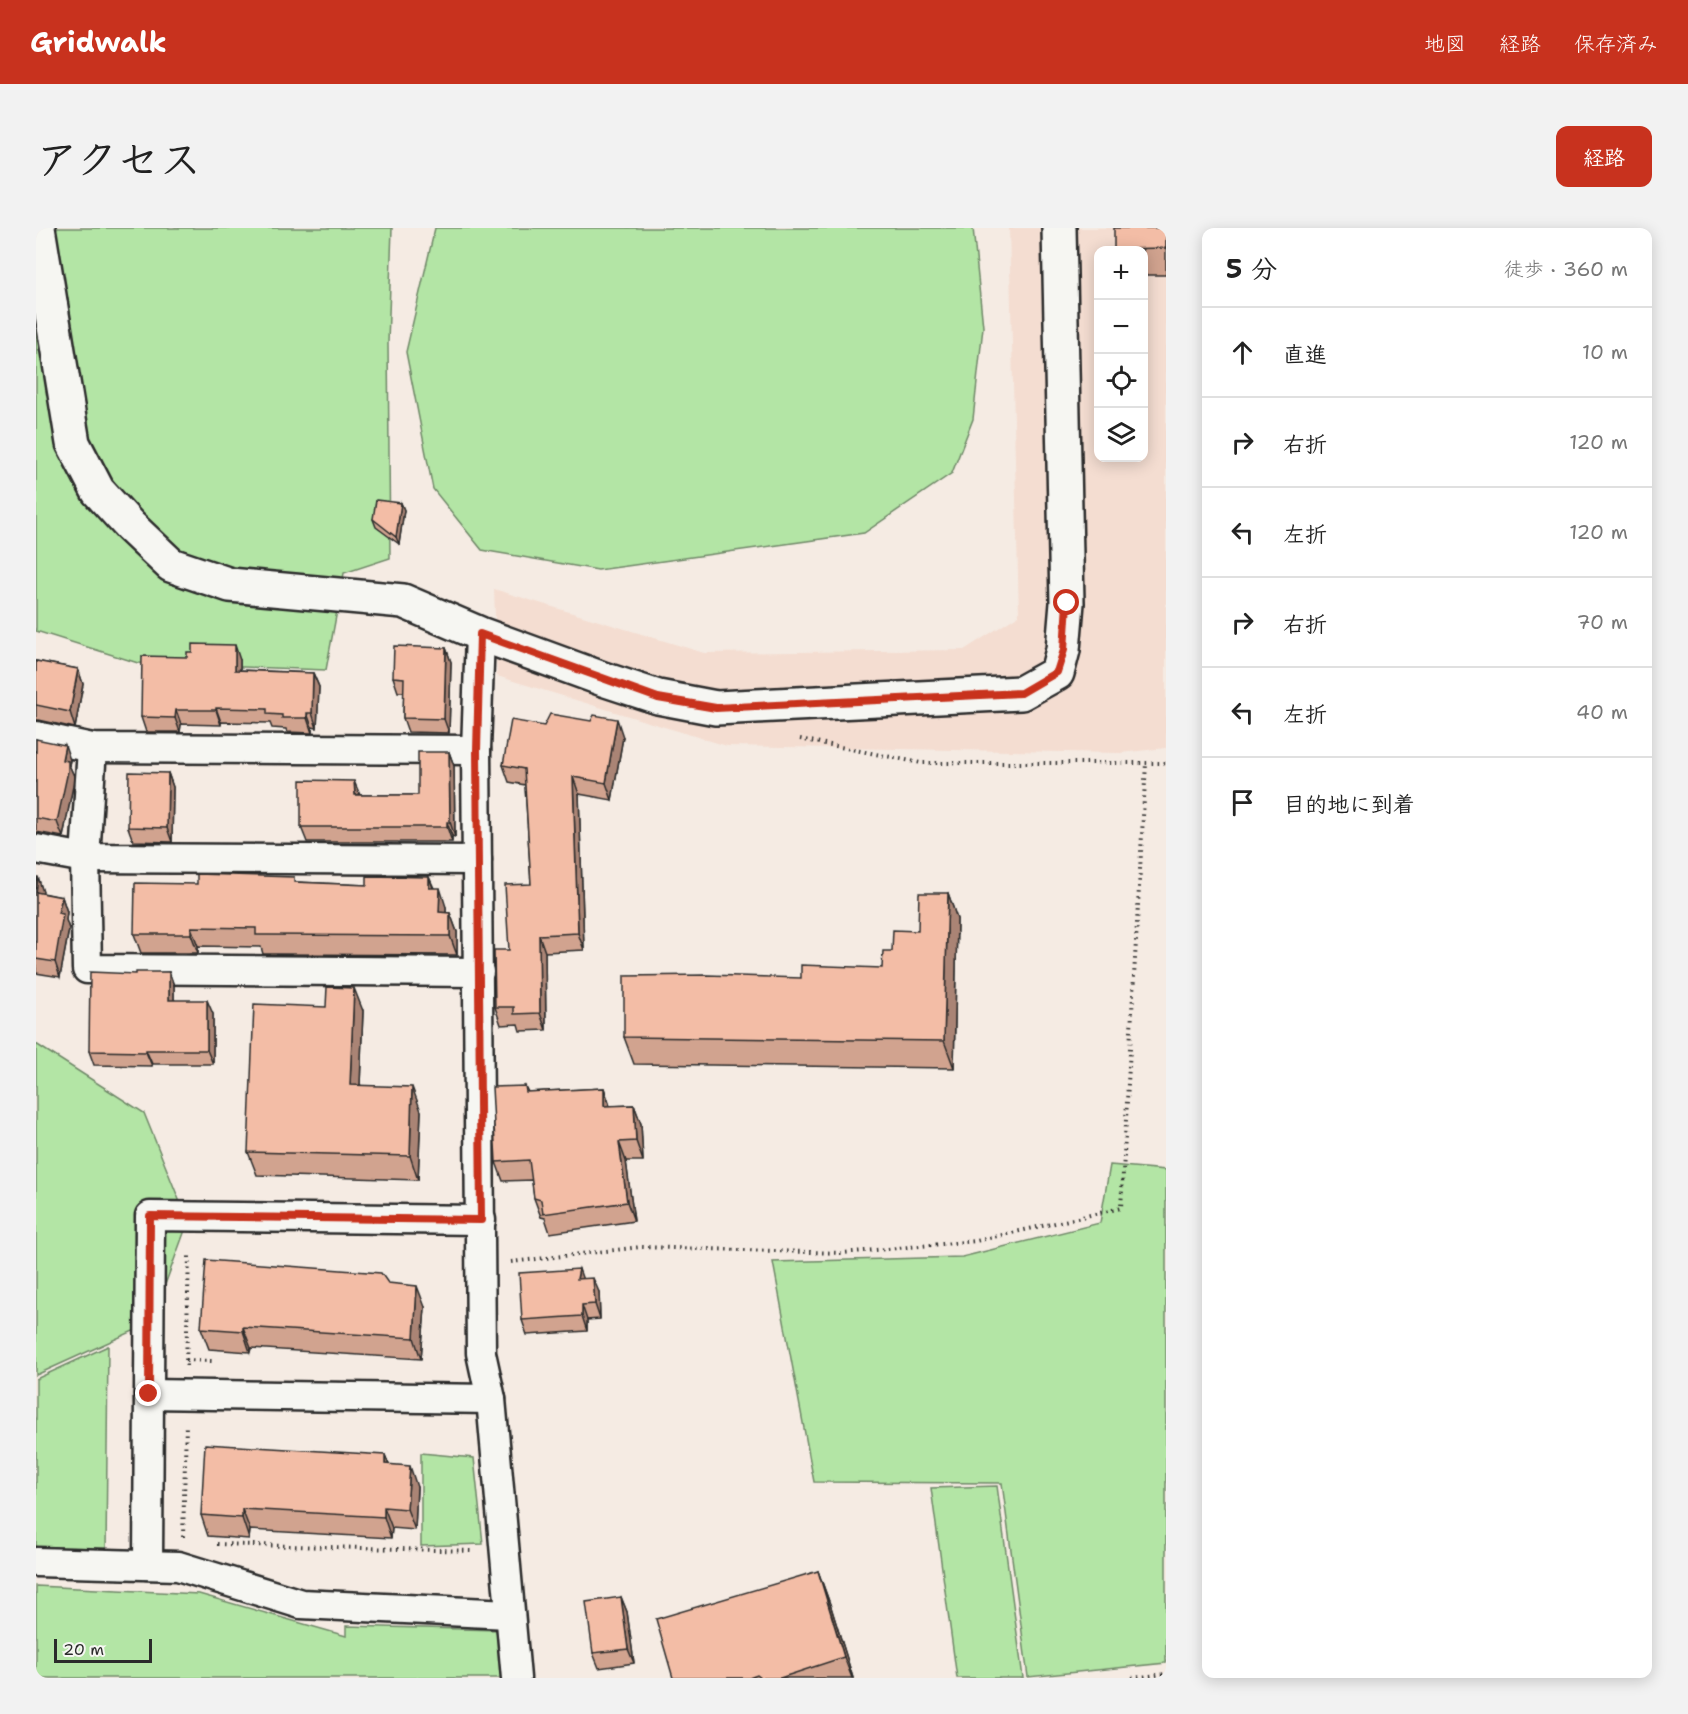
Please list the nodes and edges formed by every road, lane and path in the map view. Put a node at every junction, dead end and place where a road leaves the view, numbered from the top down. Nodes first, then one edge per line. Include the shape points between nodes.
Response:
1 (38, 228) edge
2 (1059, 228) edge
3 (480, 634) junction
4 (36, 736) edge
5 (92, 748) junction
6 (477, 750) junction
7 (1146, 763) dead end
8 (36, 849) edge
9 (86, 858) junction
10 (477, 860) junction
11 (479, 972) junction
12 (481, 1220) junction
13 (189, 1256) dead end
14 (480, 1266) junction
15 (149, 1394) junction
16 (186, 1394) junction
17 (491, 1399) junction
18 (504, 1552) junction
19 (183, 1555) junction
20 (36, 1562) edge
21 (148, 1565) junction
22 (509, 1614) junction
23 (1166, 1674) edge
24 (516, 1678) edge
25 (1132, 1678) edge

1 - 3 street via 73,443 98,491 171,565 230,585 403,601
2 - 3 street via 1067,603 1064,650 1057,672 1021,693 716,708 658,698
3 - 6 street
4 - 5 street
5 - 6 street
5 - 9 street
6 - 10 street
7 - 14 path via 1121,1208 976,1241 842,1253 640,1246
8 - 9 street
9 - 10 street
9 - 11 street via 87,969
10 - 11 street
11 - 12 street
12 - 14 street
12 - 15 street via 150,1216
13 - 16 path
14 - 17 street via 481,1353
15 - 16 street
15 - 21 street
16 - 17 street
16 - 19 path
17 - 18 street
18 - 19 path
18 - 22 street
19 - 21 street
19 - 22 street via 301,1604
20 - 21 street
22 - 24 street
23 - 25 path

